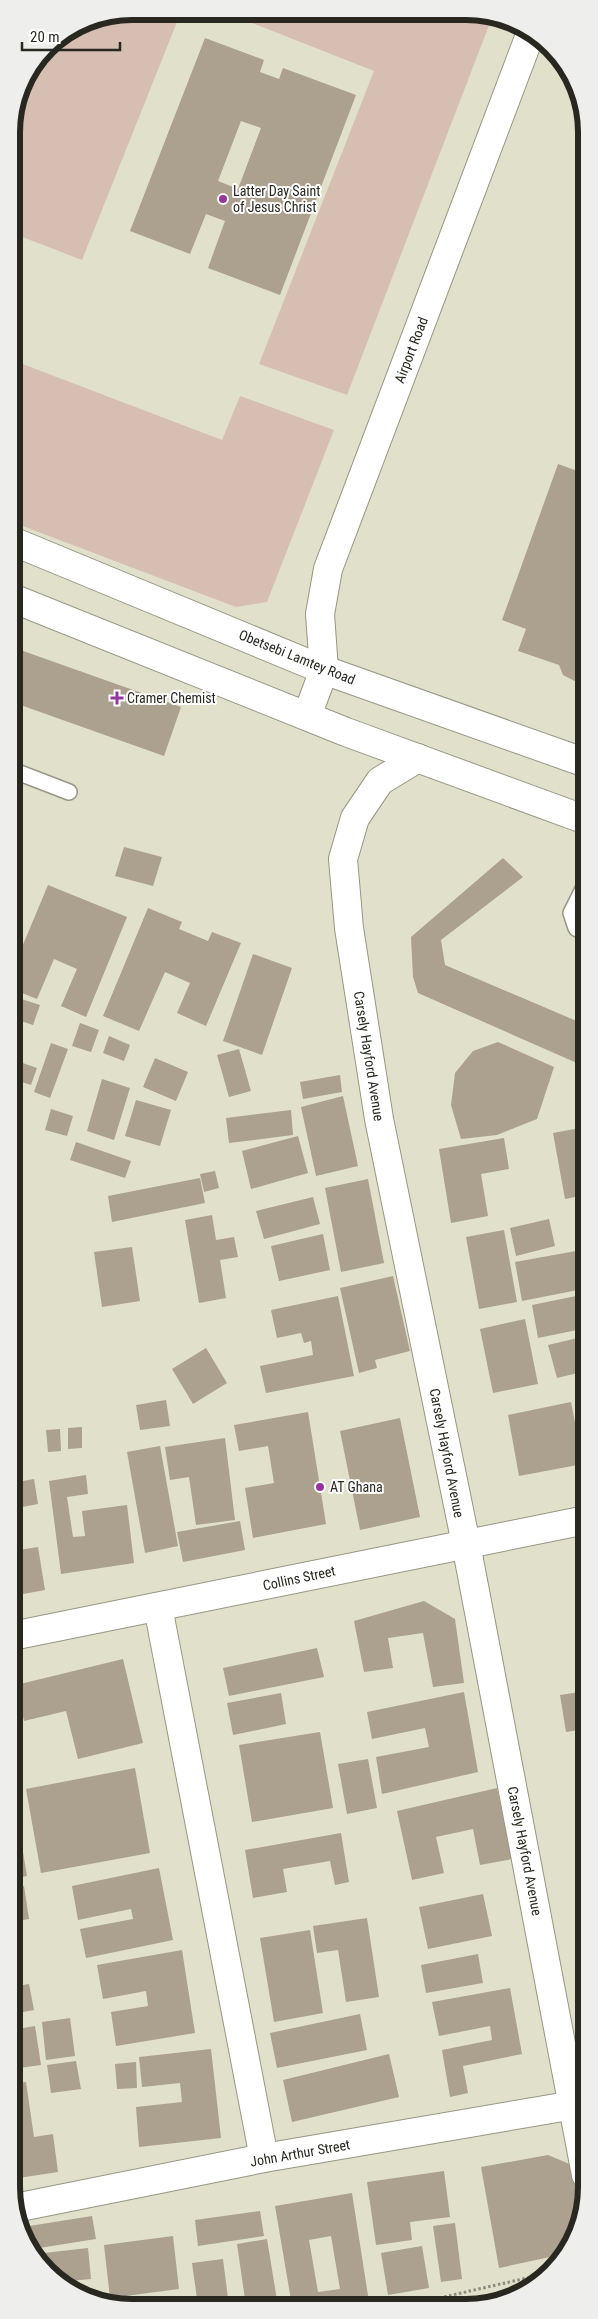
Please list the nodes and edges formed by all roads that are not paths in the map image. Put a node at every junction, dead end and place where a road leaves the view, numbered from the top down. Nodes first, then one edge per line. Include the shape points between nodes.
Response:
1 (528, 39) edge
2 (20, 544) edge
3 (20, 601) edge
4 (324, 670) junction
5 (307, 716) junction
6 (418, 758) junction
7 (578, 760) edge
8 (20, 773) edge
9 (69, 792) dead end
10 (578, 817) edge
11 (578, 899) edge
12 (578, 929) edge
13 (578, 1522) edge
14 (466, 1544) junction
15 (158, 1607) junction
16 (20, 1634) edge
17 (578, 2094) edge
18 (578, 2104) edge
19 (264, 2158) junction
20 (22, 2207) edge

1 - 4 street, Airport Road via 328,569 320,614
2 - 4 street, Obetsebi Lamtey Road
3 - 5 street
4 - 5 street
4 - 7 street, Obetsebi Lamtey Road
5 - 6 street
6 - 10 street
6 - 14 street, Carsely Hayford Avenue via 380,781 355,818 343,858 349,928 379,1120
8 - 9 lane
11 - 12 lane via 571,913
13 - 14 street, Collins Street
14 - 15 street, Collins Street
14 - 17 street, Carsely Hayford Avenue
15 - 16 street, Collins Street
15 - 19 street
18 - 19 street, John Arthur Street
19 - 20 street, John Arthur Street

